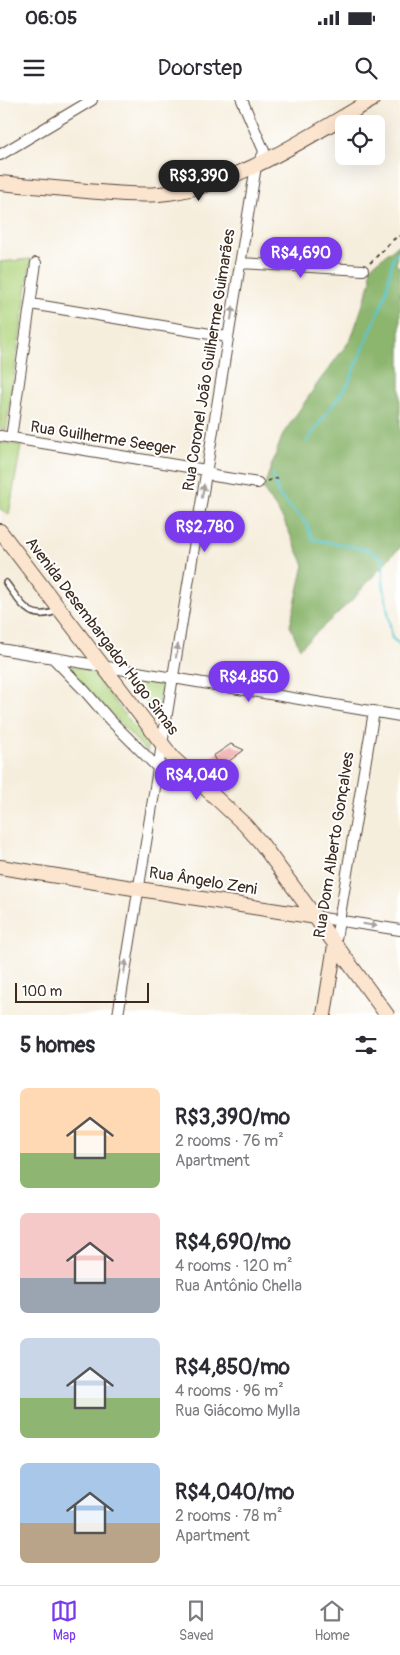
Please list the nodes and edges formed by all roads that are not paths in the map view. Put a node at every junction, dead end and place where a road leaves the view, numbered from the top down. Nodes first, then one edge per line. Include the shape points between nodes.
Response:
1 (92, 100) edge
2 (242, 100) edge
3 (372, 100) edge
4 (0, 155) edge
5 (256, 166) junction
6 (0, 183) edge
7 (240, 262) junction
8 (36, 263) dead end
9 (363, 270) road end
10 (31, 304) junction
11 (228, 337) junction
12 (0, 436) edge
13 (12, 438) junction
14 (206, 470) junction
15 (258, 483) dead end
16 (0, 531) edge
17 (6, 583) dead end
18 (59, 610) junction
19 (0, 650) edge
20 (53, 658) junction
21 (102, 666) junction
22 (172, 678) junction
23 (374, 711) junction
24 (400, 716) edge
25 (162, 744) junction
26 (158, 768) junction
27 (0, 867) edge
28 (138, 889) junction
29 (316, 917) junction
30 (339, 920) junction
31 (400, 930) edge
32 (335, 945) junction
33 (355, 972) junction
34 (329, 984) junction
35 (118, 1015) edge
36 (324, 1015) edge
37 (387, 1015) edge

1 - 4 street
2 - 5 street, Rua Coronel João Guilherme Guimarães via 263,146 263,155
3 - 5 main road
5 - 6 main road via 209,185 159,194
5 - 7 street, Rua Coronel João Guilherme Guimarães
7 - 9 street
11 -> 7 street, Rua Coronel João Guilherme Guimarães
8 - 10 street
10 - 11 street
10 - 13 street
11 - 14 street, Rua Coronel João Guilherme Guimarães
12 - 13 street, Rua Guilherme Seeger
13 - 14 street, Rua Guilherme Seeger
14 - 15 street, Rua Guilherme Seeger via 214,476
22 -> 14 street, Rua Coronel João Guilherme Guimarães
16 - 18 main road, Avenida Desembargador Hugo Simas
17 - 18 lane via 27,611 48,615
18 - 21 main road, Avenida Desembargador Hugo Simas
19 - 20 street
20 - 21 street
20 - 26 street
21 - 22 street
21 - 25 main road, Avenida Desembargador Hugo Simas
22 - 23 street
22 - 25 street, Rua Coronel João Guilherme Guimarães
23 - 24 street
23 - 30 street, Rua Dom Alberto Gonçalves
25 - 26 street, Rua Coronel João Guilherme Guimarães
25 - 29 main road, Avenida Desembargador Hugo Simas via 185,770 252,832
26 - 28 street, Rua Coronel João Guilherme Guimarães
27 - 28 main road, Rua Ângelo Zeni
28 - 29 main road, Rua Ângelo Zeni
35 -> 28 street, Rua Coronel João Guilherme Guimarães
29 - 30 street, Rua Ângelo Zeni
29 - 32 main road, Avenida Desembargador Hugo Simas
30 -> 31 street, Rua Ângelo Zeni
30 - 32 street, Rua Dom Alberto Gonçalves
32 - 33 main road, Avenida Desembargador Hugo Simas
32 - 34 main road, Rua Dom Alberto Gonçalves
33 - 34 main road via 342,975
33 - 37 main road, Avenida Desembargador Hugo Simas
34 - 36 main road, Rua Dom Alberto Gonçalves

